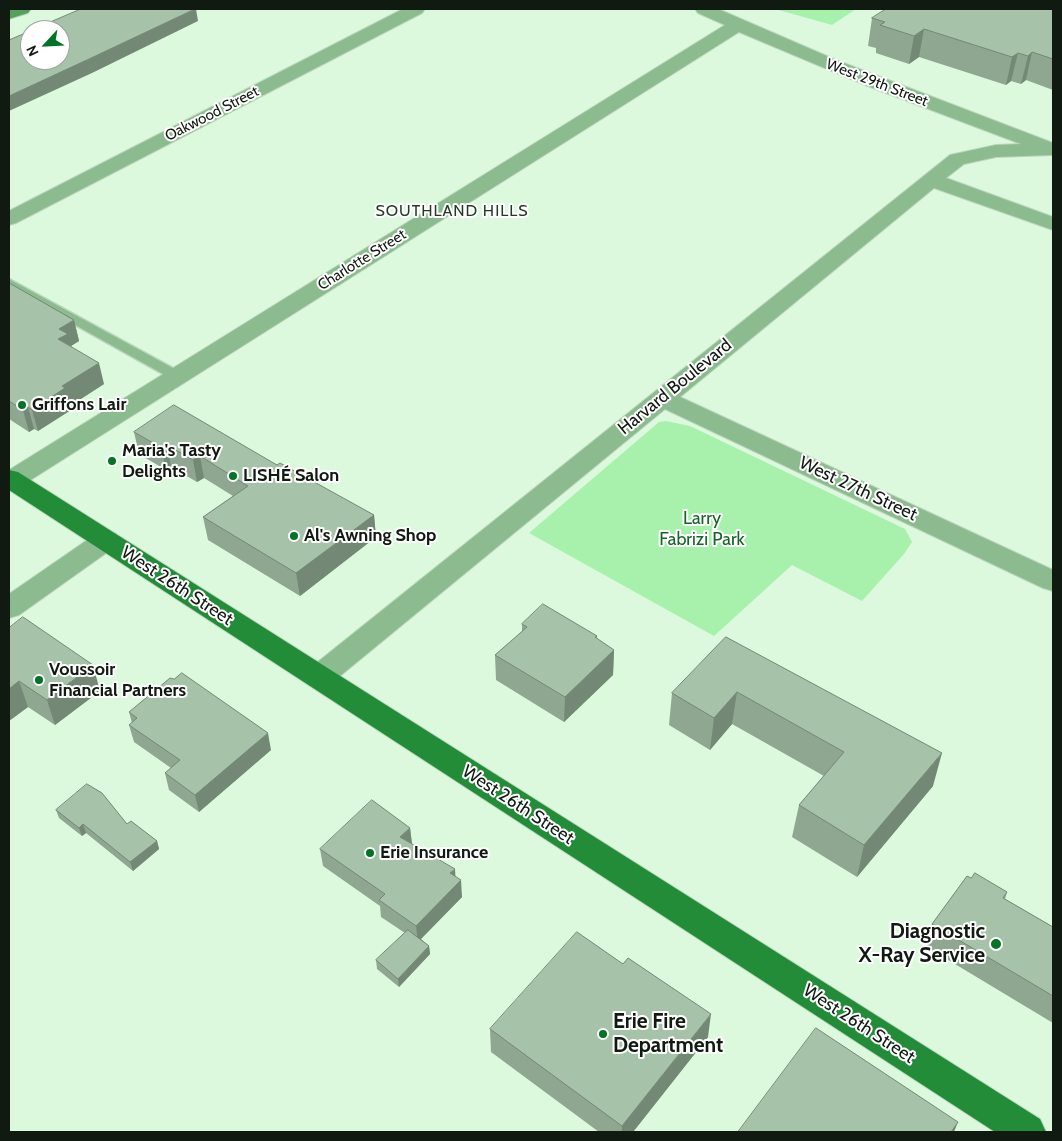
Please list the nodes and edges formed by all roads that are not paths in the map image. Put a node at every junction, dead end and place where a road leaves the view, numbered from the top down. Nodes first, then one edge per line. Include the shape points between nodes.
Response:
1 (22, 9) edge
2 (416, 9) edge
3 (704, 9) edge
4 (9, 14) edge
5 (738, 25) junction
6 (1053, 149) edge
7 (931, 180) junction
8 (9, 219) edge
9 (1053, 224) edge
10 (9, 283) edge
11 (177, 376) junction
12 (662, 398) junction
13 (11, 479) edge
14 (106, 540) junction
15 (1053, 581) edge
16 (9, 608) edge
17 (319, 677) junction
18 (1028, 1132) edge

1 - 4 street
2 - 8 street, Oakwood Street
3 - 5 street, West 29th Street
5 - 6 street, West 29th Street via 887,88
5 - 11 street, Charlotte Street
6 - 7 street, Harvard Boulevard via 965,156
7 - 9 street
7 - 12 street, Harvard Boulevard
10 - 11 lane
11 - 13 street, Charlotte Street
12 - 15 street, West 27th Street
12 - 17 street, Harvard Boulevard
13 - 14 main road, West 26th Street
14 - 16 street
14 - 17 main road, West 26th Street
17 - 18 main road, West 26th Street

